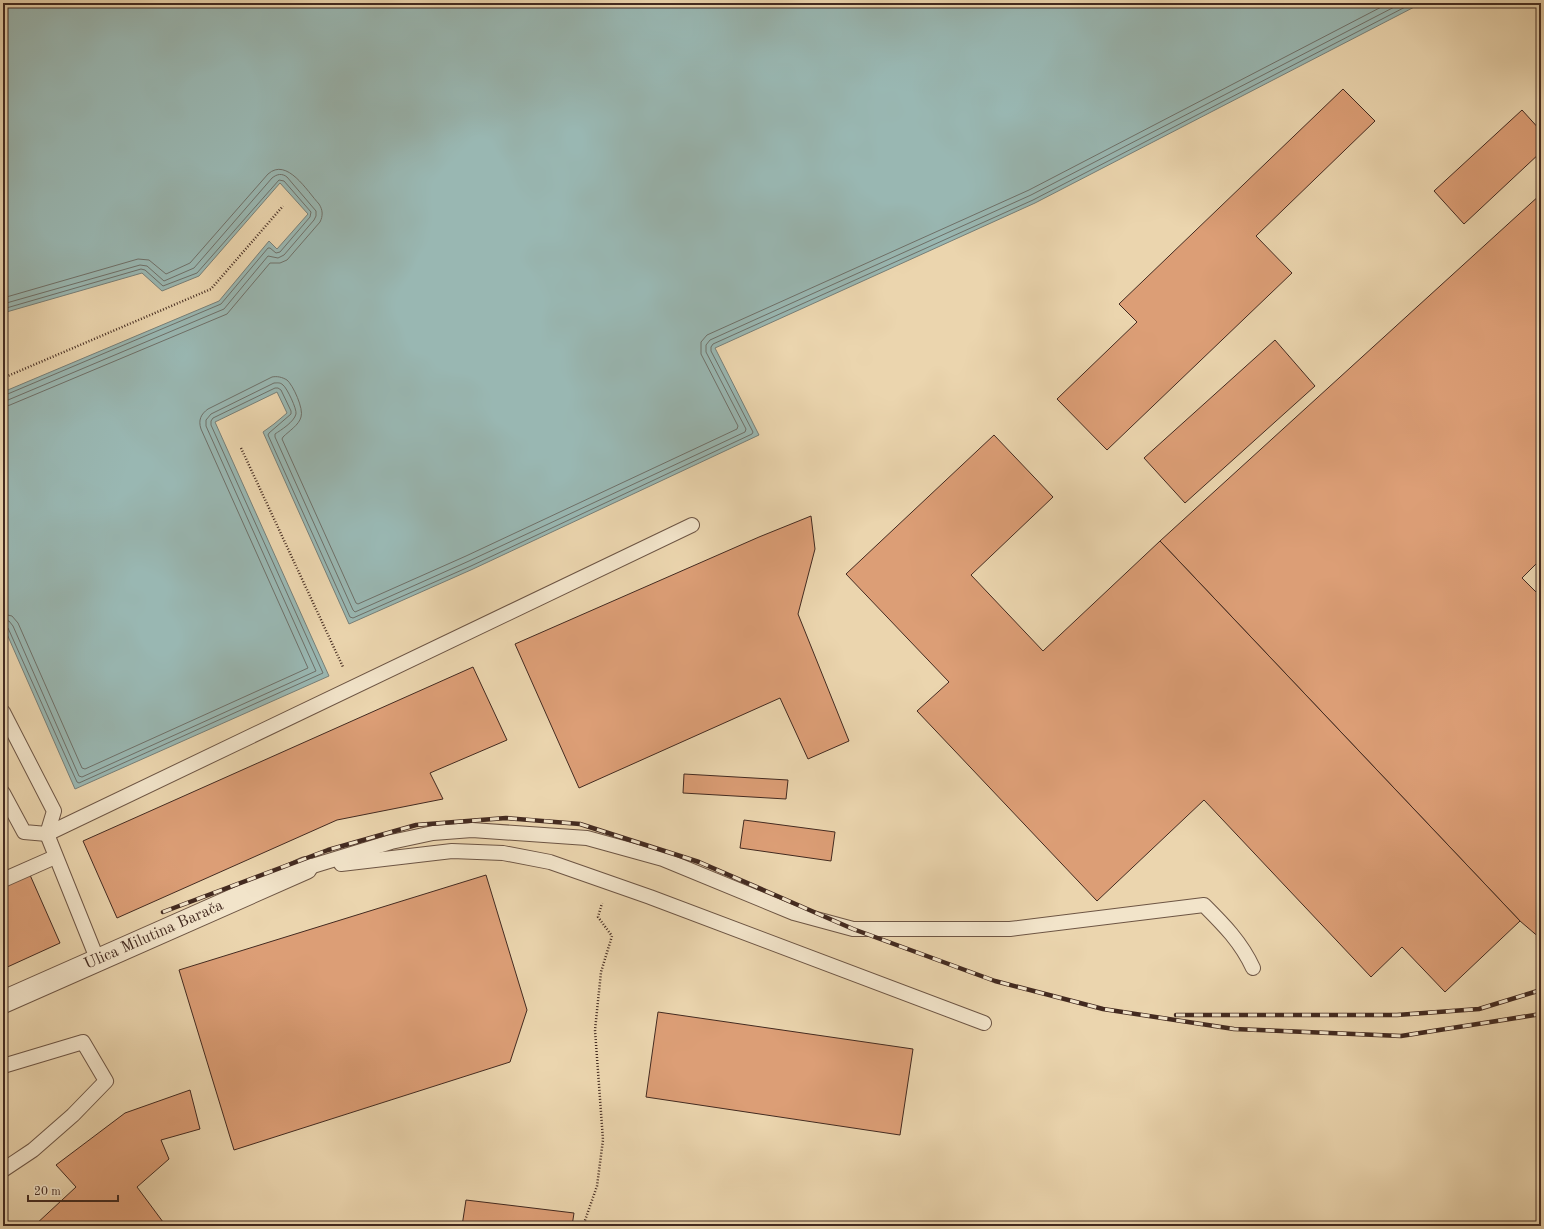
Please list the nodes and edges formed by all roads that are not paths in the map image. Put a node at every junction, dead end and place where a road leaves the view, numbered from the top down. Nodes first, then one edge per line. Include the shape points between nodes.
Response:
1 (692, 526) dead end
2 (3, 712) edge
3 (3, 793) edge
4 (47, 834) junction
5 (55, 857) junction
6 (306, 868) junction
7 (3, 880) edge
8 (98, 961) junction
9 (1253, 968) dead end
10 (3, 1002) edge
11 (984, 1023) dead end
12 (3, 1066) edge
13 (3, 1170) edge

1 - 4 lane
2 - 4 lane via 54,811
3 - 4 lane via 24,832
4 - 5 lane
5 - 7 lane
5 - 8 lane
6 - 8 street, Ulica Milutina Barača
6 - 9 lane via 391,842 433,833 472,830 587,838 663,859 794,913 853,929 1010,929 1204,906 1227,927
6 - 11 lane via 452,851 503,852 550,862
8 - 10 street, Ulica Milutina Barača
12 - 13 lane via 83,1042 106,1081 73,1115 33,1150

